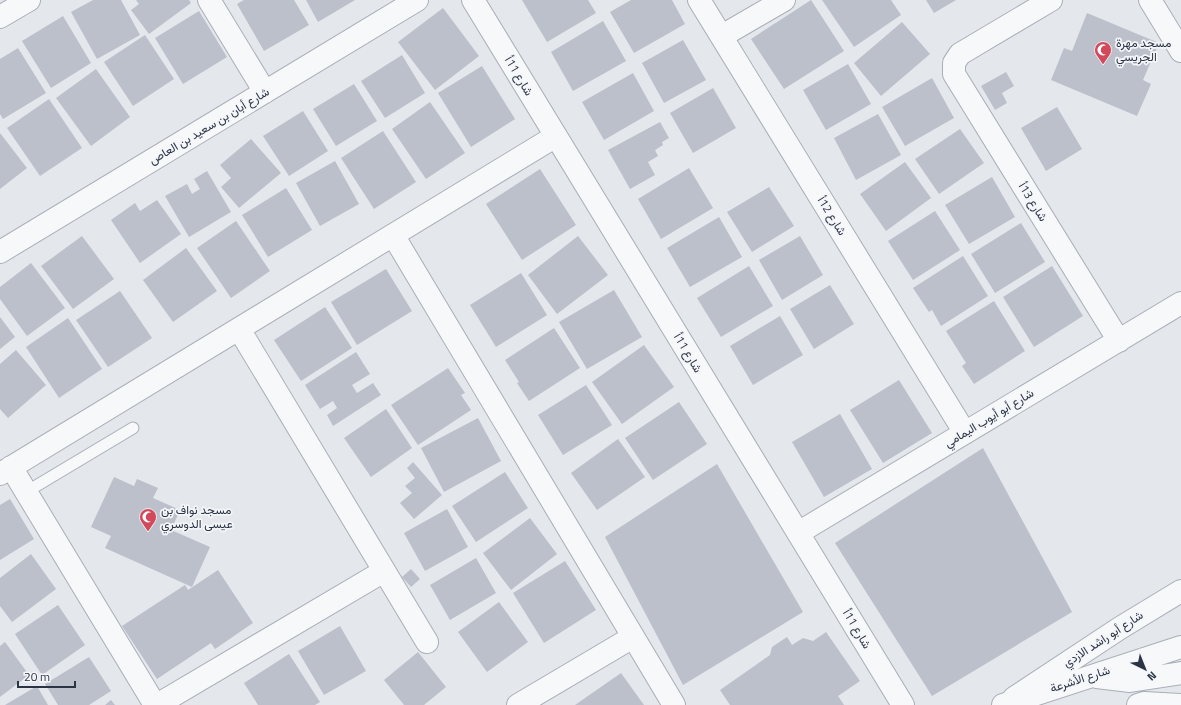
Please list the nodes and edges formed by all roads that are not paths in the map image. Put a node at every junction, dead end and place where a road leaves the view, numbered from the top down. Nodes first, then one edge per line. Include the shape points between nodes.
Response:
1 (29, 0) edge
2 (209, 0) edge
3 (417, 0) edge
4 (473, 0) edge
5 (699, 0) edge
6 (784, 0) edge
7 (1050, 0) edge
8 (1150, 0) edge
9 (0, 17) edge
10 (722, 36) junction
11 (1181, 51) edge
12 (265, 92) junction
13 (556, 136) junction
14 (393, 235) junction
15 (0, 252) edge
16 (1181, 303) edge
17 (239, 329) junction
18 (1119, 341) junction
19 (133, 428) dead end
20 (965, 432) junction
21 (5, 470) edge
22 (26, 492) junction
23 (798, 533) junction
24 (384, 571) junction
25 (1181, 591) edge
26 (633, 636) junction
27 (427, 642) dead end
28 (1181, 647) edge
29 (1181, 673) edge
30 (1090, 676) junction
31 (1005, 704) edge
32 (156, 705) edge
33 (518, 705) edge
34 (674, 705) edge
35 (903, 705) edge
36 (1138, 705) edge
37 (1181, 705) edge

1 - 9 street
2 - 12 street
3 - 12 street, شارع أبان بن سعيد بن العاص
4 - 13 street, شارع 11أ
5 - 10 street, شارع 12أ
6 - 10 street
7 - 18 street, شارع 13أ via 960,54 954,63 954,74
8 - 11 street
10 - 20 street, شارع 12أ
12 - 15 street, شارع أبان بن سعيد بن العاص
13 - 14 street
13 - 23 street, شارع 11أ
14 - 17 street
14 - 26 street
16 - 18 street, شارع أبو أيوب اليمامي
17 - 21 street
17 - 24 street
18 - 20 street, شارع أبو أيوب اليمامي
19 - 22 lane
20 - 23 street, شارع أبو أيوب اليمامي
21 - 22 street
22 - 32 street
23 - 35 street, شارع 11أ
24 - 27 street
24 - 32 street
25 - 31 street, شارع أبو راشد الازدي
26 - 33 street
26 - 34 street
28 - 30 street, شارع الأشرعة
29 - 30 street via 1130,681
30 - 31 street, شارع الأشرعة
36 - 37 street

